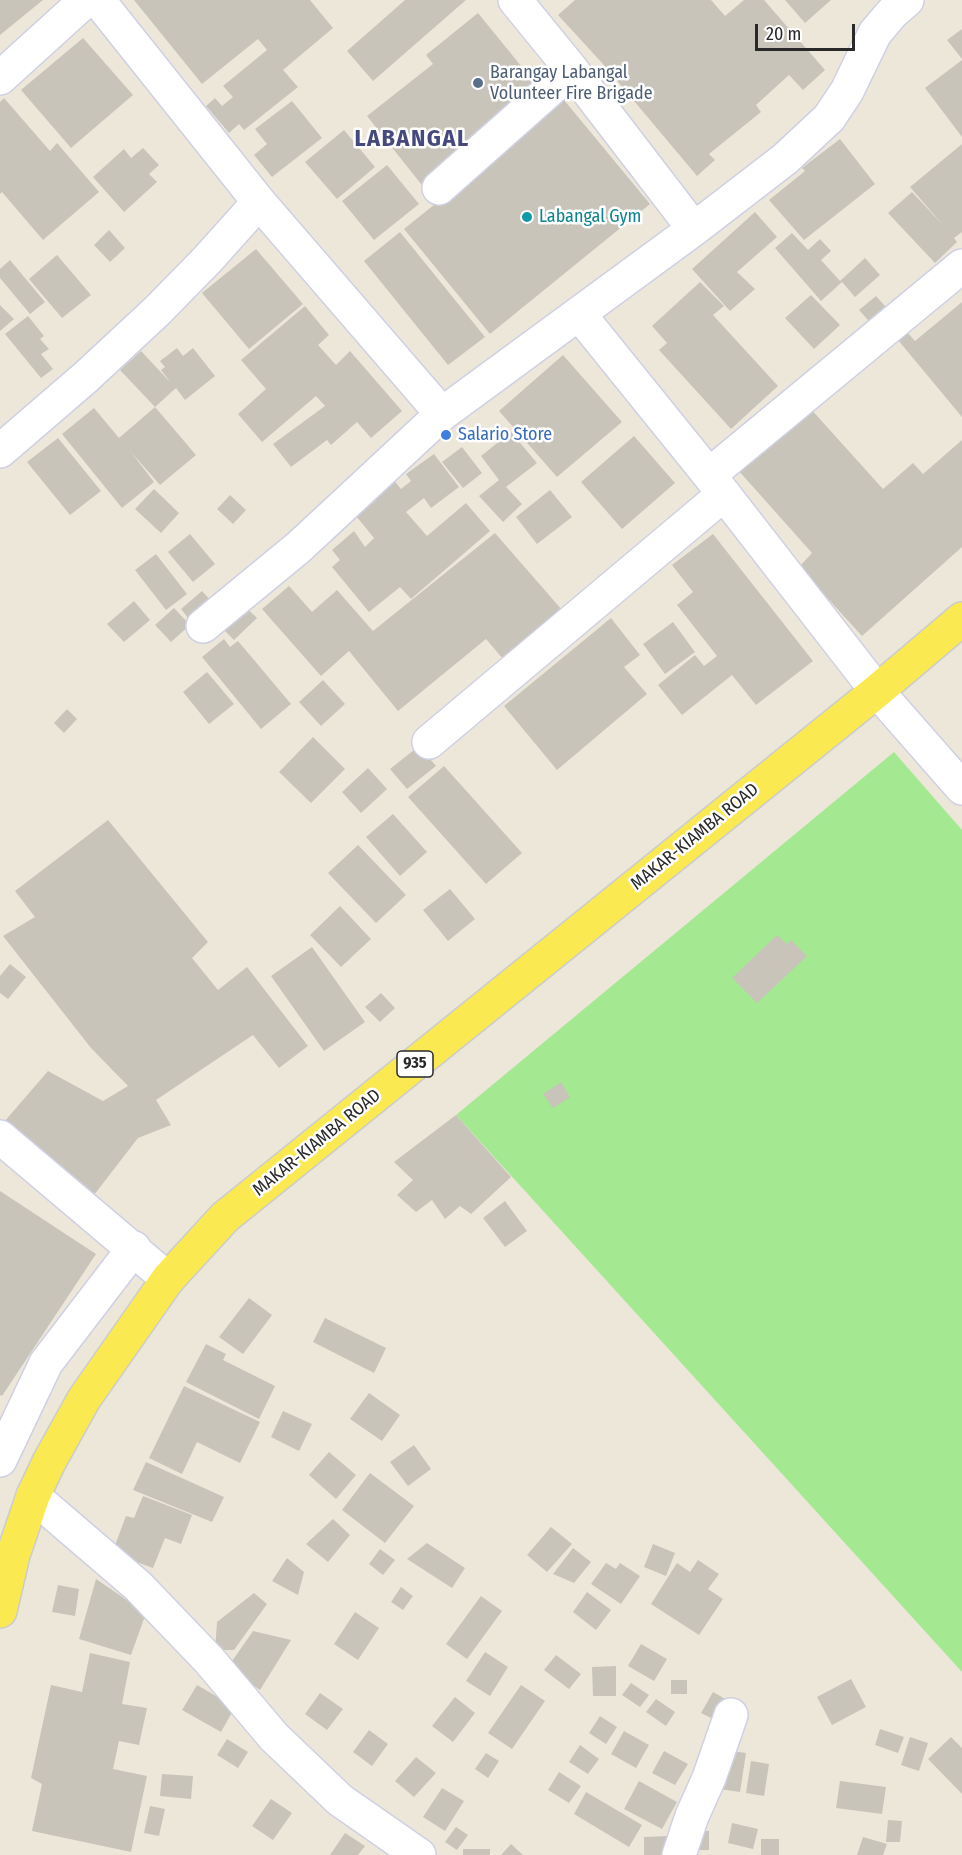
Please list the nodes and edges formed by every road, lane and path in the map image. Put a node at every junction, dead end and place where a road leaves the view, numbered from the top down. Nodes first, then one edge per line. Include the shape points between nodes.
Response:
1 (86, 0) edge
2 (98, 0) edge
3 (907, 0) edge
4 (522, 2) edge
5 (572, 70) junction
6 (0, 78) edge
7 (439, 188) dead end
8 (259, 202) junction
9 (694, 229) junction
10 (962, 266) edge
11 (579, 314) junction
12 (442, 414) junction
13 (0, 451) edge
14 (716, 485) junction
15 (962, 619) edge
16 (203, 626) dead end
17 (877, 691) junction
18 (429, 742) dead end
19 (962, 788) edge
20 (0, 1137) edge
21 (134, 1248) junction
22 (168, 1279) junction
23 (0, 1460) edge
24 (33, 1496) junction
25 (0, 1611) edge
26 (731, 1715) dead end
27 (419, 1855) edge
28 (680, 1855) edge

1 - 6 street
2 - 8 street
3 - 9 street via 875,33 829,118 785,159
4 - 5 street
5 - 7 street
5 - 9 street
8 - 12 street
8 - 13 street via 158,311
9 - 11 street
10 - 14 street
11 - 12 street
11 - 14 street
12 - 16 street via 299,547
14 - 17 street
14 - 18 street
15 - 17 main road, MAKAR-KIAMBA ROAD / 935
17 - 19 street
17 - 22 main road, MAKAR-KIAMBA ROAD / 935 via 225,1217
20 - 21 street
21 - 22 street
21 - 23 street via 46,1363
22 - 24 main road, MAKAR-KIAMBA ROAD / 935 via 84,1399
24 - 25 main road, MAKAR-KIAMBA ROAD / 935
24 - 27 street via 138,1586 209,1660 274,1737 340,1800
26 - 28 street

